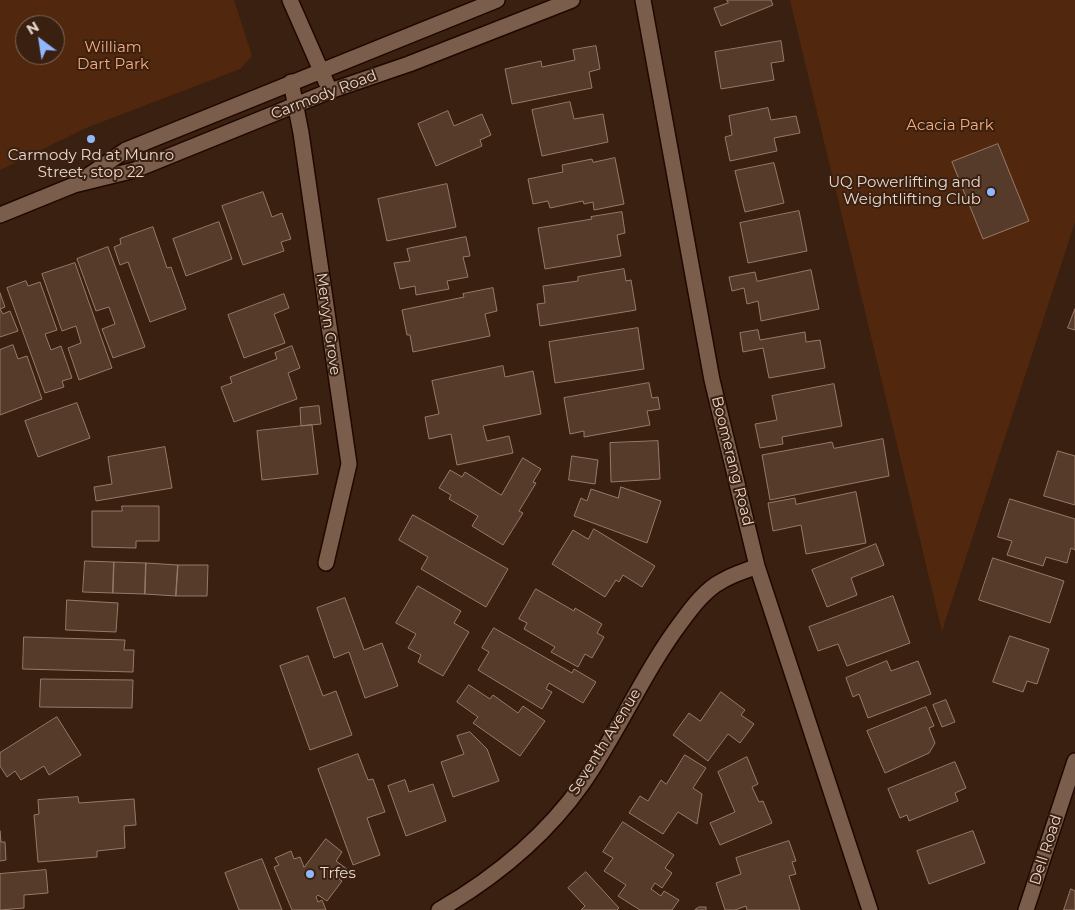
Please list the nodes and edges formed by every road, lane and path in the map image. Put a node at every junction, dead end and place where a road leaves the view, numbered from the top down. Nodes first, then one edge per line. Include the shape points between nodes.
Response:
1 (290, 0) edge
2 (497, 0) edge
3 (572, 0) edge
4 (643, 0) edge
5 (321, 70) junction
6 (291, 82) junction
7 (330, 91) junction
8 (296, 106) junction
9 (74, 186) junction
10 (0, 215) edge
11 (326, 563) dead end
12 (757, 566) junction
13 (1075, 761) edge
14 (439, 910) edge
15 (870, 910) edge
16 (1026, 910) edge

1 - 5 street
2 - 5 street, Carmody Road
3 - 7 street, Carmody Road via 409,64
4 - 12 street, Boomerang Road via 712,380
5 - 6 street, Carmody Road
5 - 7 street
6 - 8 street, Mervyn Grove
6 - 9 street, Carmody Road via 126,150
7 - 8 street, Carmody Road
8 - 9 street, Carmody Road via 135,170
8 - 11 street, Mervyn Grove via 349,464
9 - 10 street, Carmody Road
12 - 14 street, Seventh Avenue via 721,581 694,604 663,645 591,771 542,832 492,877
12 - 15 street, Boomerang Road
13 - 16 street, Dell Road

